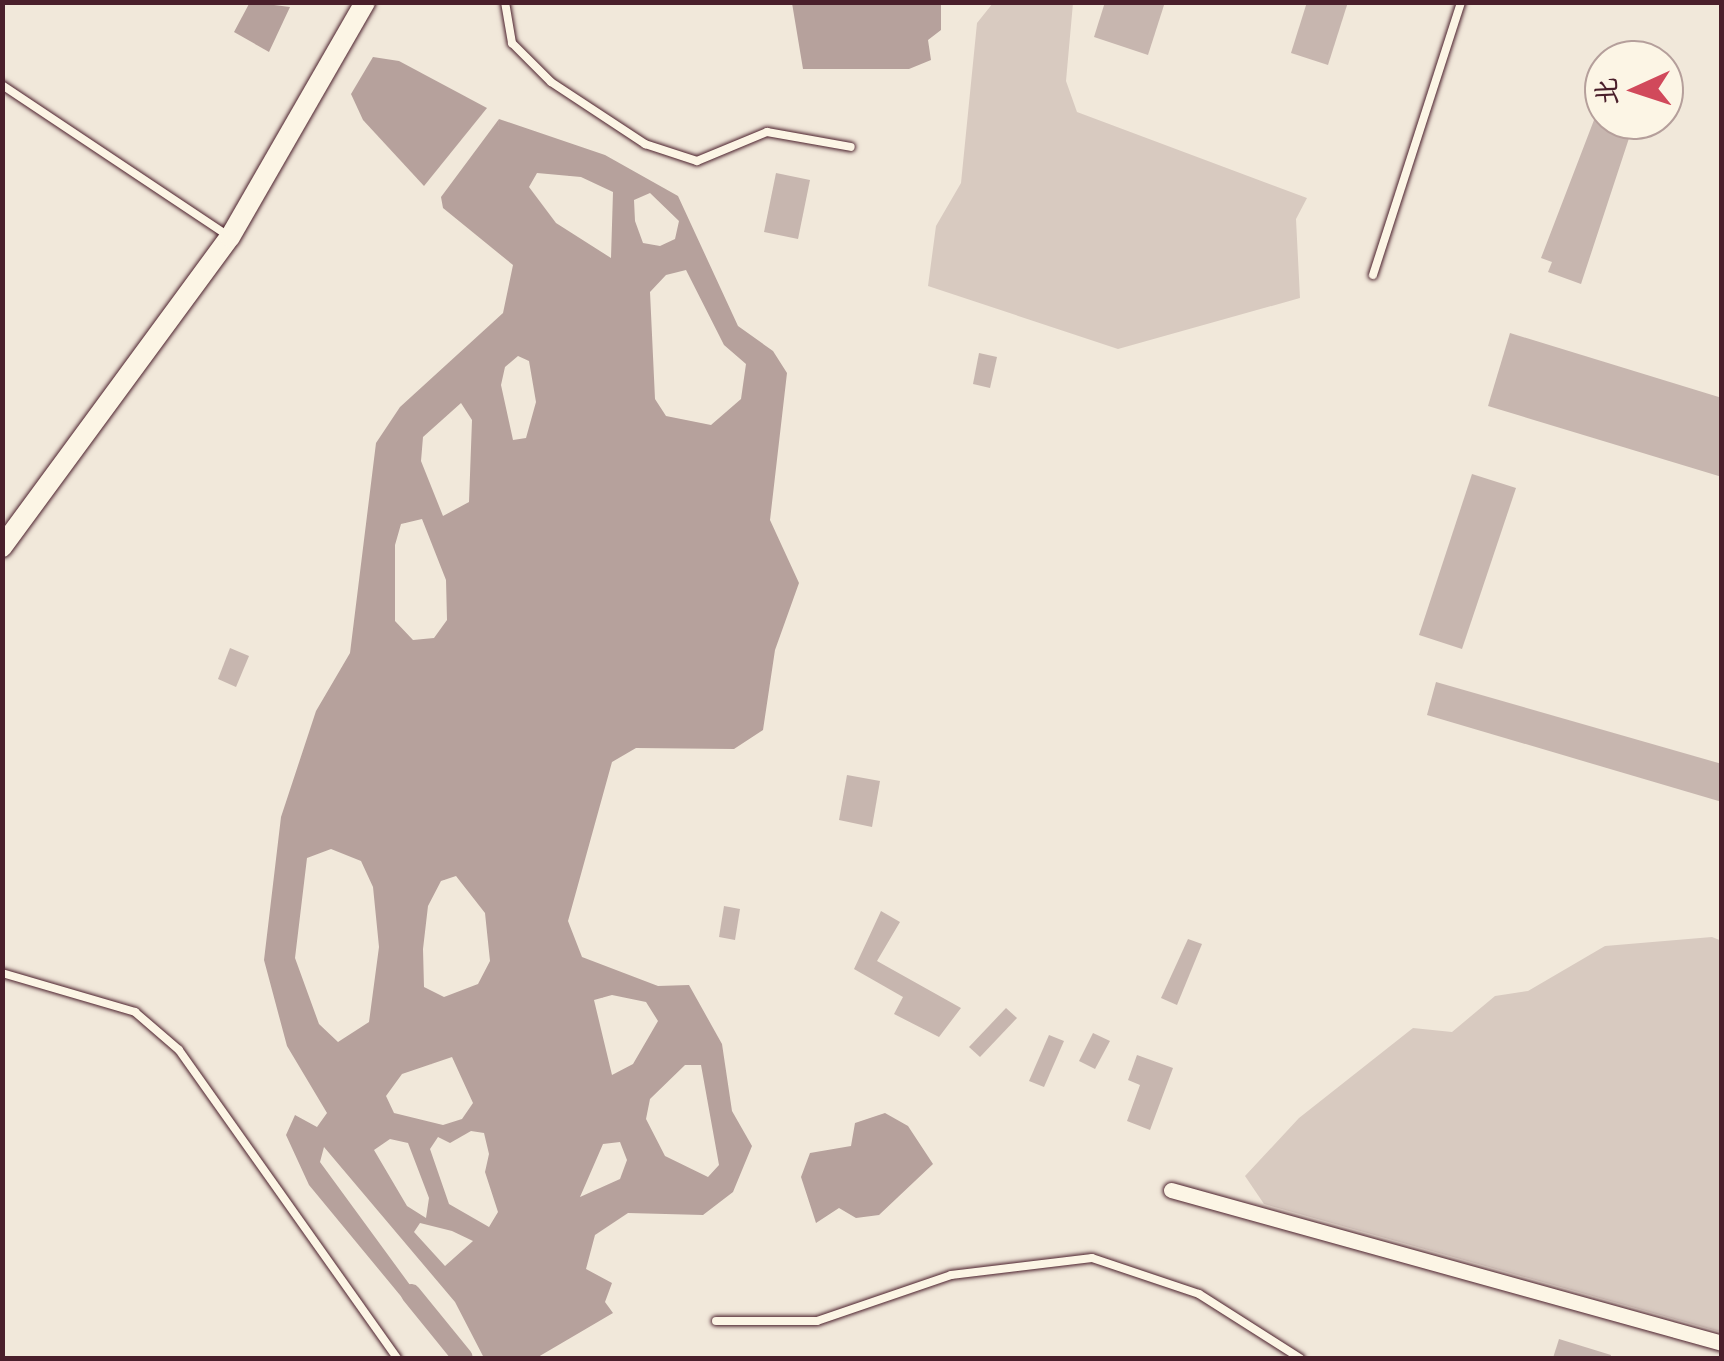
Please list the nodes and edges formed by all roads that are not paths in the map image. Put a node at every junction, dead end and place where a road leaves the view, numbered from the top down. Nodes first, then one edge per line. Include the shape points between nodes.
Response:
1 (365, 2) edge
2 (505, 2) edge
3 (1461, 2) edge
4 (2, 85) edge
5 (852, 146) dead end
6 (230, 237) junction
7 (1374, 275) dead end
8 (2, 547) edge
9 (2, 973) edge
10 (1171, 1190) dead end
11 (716, 1321) dead end
12 (1722, 1343) edge
13 (397, 1358) edge
14 (1300, 1358) edge

1 - 6 street
2 - 5 lane via 512,43 646,144 697,161 767,132
3 - 7 lane
4 - 6 lane
6 - 8 street
9 - 13 lane via 135,1012 179,1050
10 - 12 street
11 - 14 lane via 817,1321 951,1275 1092,1258 1198,1294

